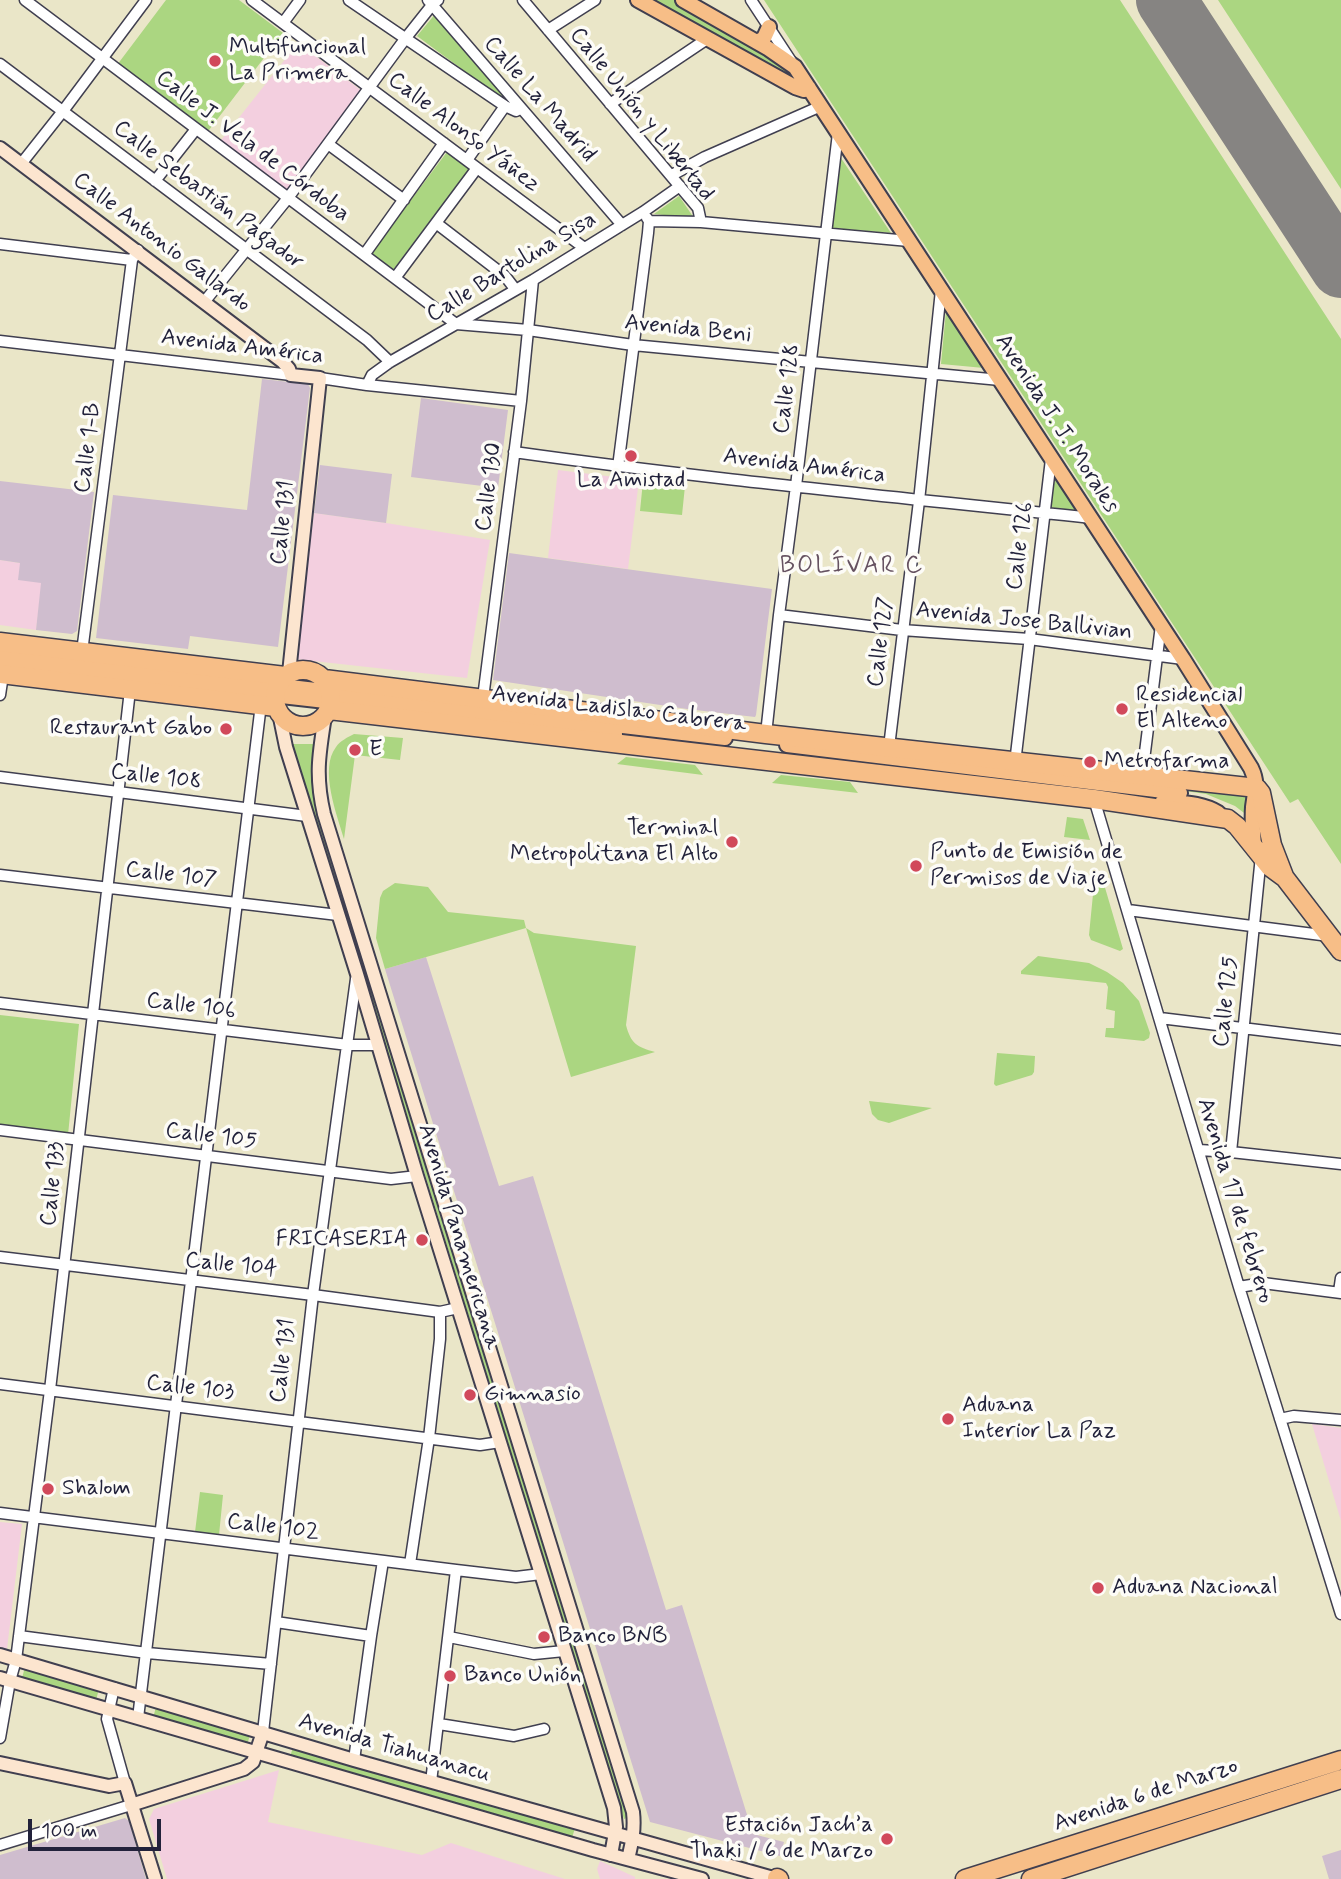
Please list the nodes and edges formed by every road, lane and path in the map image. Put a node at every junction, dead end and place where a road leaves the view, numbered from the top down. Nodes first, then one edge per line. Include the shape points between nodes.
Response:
1 (252, 0) edge
2 (300, 0) edge
3 (349, 0) edge
4 (523, 0) edge
5 (595, 0) edge
6 (638, 0) edge
7 (682, 0) edge
8 (751, 0) edge
9 (27, 1) edge
10 (143, 1) edge
11 (433, 2) edge
12 (283, 23) junction
13 (769, 27) junction
14 (548, 30) junction
15 (405, 39) junction
16 (707, 39) junction
17 (757, 41) junction
18 (102, 58) junction
19 (0, 64) edge
20 (795, 67) junction
21 (369, 87) junction
22 (809, 88) junction
23 (610, 104) junction
24 (505, 106) junction
25 (821, 106) junction
26 (520, 109) junction
27 (63, 111) junction
28 (196, 128) junction
29 (838, 133) junction
30 (443, 143) junction
31 (328, 144) junction
32 (1, 153) edge
33 (467, 160) junction
34 (21, 164) junction
35 (477, 168) junction
36 (672, 176) junction
37 (155, 181) junction
38 (680, 186) junction
39 (288, 198) junction
40 (404, 200) junction
41 (646, 217) junction
42 (701, 222) junction
43 (436, 223) junction
44 (622, 225) junction
45 (826, 233) junction
46 (909, 241) junction
47 (0, 244) edge
48 (583, 247) junction
49 (247, 249) junction
50 (135, 255) junction
51 (364, 255) junction
52 (396, 278) junction
53 (533, 280) junction
54 (515, 289) junction
55 (941, 290) junction
56 (205, 302) junction
57 (456, 324) junction
58 (528, 330) junction
59 (0, 341) edge
60 (633, 345) junction
61 (121, 355) junction
62 (811, 361) junction
63 (390, 362) junction
64 (934, 374) junction
65 (291, 375) junction
66 (320, 378) junction
67 (1000, 380) junction
68 (367, 385) junction
69 (520, 401) junction
70 (514, 452) junction
71 (1051, 459) junction
72 (618, 467) junction
73 (796, 486) junction
74 (919, 501) junction
75 (1044, 513) junction
76 (1091, 518) junction
77 (779, 615) junction
78 (1161, 625) junction
79 (902, 630) junction
80 (1029, 639) junction
81 (0, 642) edge
82 (82, 652) junction
83 (0, 653) edge
84 (1156, 655) junction
85 (1183, 659) junction
86 (1, 671) edge
87 (130, 690) junction
88 (273, 691) junction
89 (0, 695) edge
90 (483, 698) junction
91 (328, 699) junction
92 (766, 734) junction
93 (889, 747) junction
94 (1022, 763) junction
95 (1074, 769) junction
96 (1048, 776) junction
97 (1142, 776) junction
98 (0, 777) edge
99 (1256, 788) junction
100 (118, 792) junction
101 (1094, 799) junction
102 (1196, 800) junction
103 (248, 809) junction
104 (307, 816) junction
105 (1228, 819) junction
106 (1257, 851) junction
107 (0, 875) edge
108 (1285, 878) junction
109 (107, 888) junction
110 (237, 903) junction
111 (1128, 910) junction
112 (338, 915) junction
113 (1254, 926) junction
114 (361, 933) junction
115 (1329, 936) junction
116 (346, 938) junction
117 (1341, 951) edge
118 (357, 974) junction
119 (0, 1003) edge
120 (93, 1014) junction
121 (1160, 1018) junction
122 (1244, 1028) junction
123 (222, 1030) junction
124 (1341, 1040) edge
125 (348, 1045) junction
126 (378, 1045) junction
127 (0, 1130) edge
128 (78, 1140) junction
129 (1199, 1150) junction
130 (1231, 1152) junction
131 (206, 1156) junction
132 (1341, 1164) edge
133 (328, 1171) junction
134 (417, 1176) junction
135 (0, 1258) edge
136 (64, 1265) junction
137 (1341, 1278) edge
138 (191, 1281) junction
139 (1239, 1287) junction
140 (1340, 1292) edge
141 (313, 1295) junction
142 (458, 1308) junction
143 (440, 1312) junction
144 (0, 1384) edge
145 (51, 1391) junction
146 (176, 1407) junction
147 (1280, 1419) junction
148 (1341, 1420) edge
149 (298, 1423) junction
150 (429, 1438) junction
151 (500, 1442) junction
152 (0, 1513) edge
153 (34, 1517) junction
154 (161, 1533) junction
155 (283, 1548) junction
156 (383, 1561) junction
157 (410, 1564) junction
158 (456, 1570) junction
159 (541, 1574) junction
160 (1341, 1614) edge
161 (276, 1622) junction
162 (19, 1636) junction
163 (370, 1636) junction
164 (449, 1637) junction
165 (564, 1651) junction
166 (146, 1653) junction
167 (0, 1655) edge
168 (16, 1660) junction
169 (271, 1664) junction
170 (5, 1679) edge
171 (114, 1688) junction
172 (141, 1696) junction
173 (108, 1709) junction
174 (138, 1718) junction
175 (439, 1724) junction
176 (544, 1729) dead end
177 (263, 1732) junction
178 (0, 1738) edge
179 (256, 1753) junction
180 (354, 1760) junction
181 (1341, 1760) edge
182 (0, 1763) edge
183 (1341, 1779) edge
184 (431, 1782) junction
185 (125, 1783) junction
186 (131, 1805) junction
187 (615, 1834) junction
188 (633, 1838) junction
189 (0, 1845) edge
190 (611, 1854) junction
191 (628, 1859) junction
192 (155, 1879) edge
193 (702, 1879) edge
194 (777, 1879) edge
195 (965, 1879) edge
196 (1031, 1879) edge

1 - 12 street, Calle Alonso Yáñez
2 - 12 street
3 - 15 street
4 - 14 street, Calle Unión y Libertad
5 - 14 street
6 - 16 main road
7 - 17 main road
8 - 13 street
9 - 18 street, Calle J. Vela de Córdoba
10 - 18 street
11 - 15 street
11 - 26 street, Calle La Madrid
12 - 21 street, Calle Alonso Yáñez
13 - 17 main road
13 - 20 street
14 - 23 street, Calle Unión y Libertad
15 - 21 street
15 - 24 street
16 - 22 main road via 800,90
16 - 23 street
17 - 20 main road
18 - 27 street
18 - 28 street, Calle J. Vela de Córdoba
19 - 27 street, Calle Sebastián Pagador
20 - 22 main road, Avenida J. J. Morales
21 - 30 street, Calle Alonso Yáñez
21 - 31 street
22 - 25 main road, Avenida J. J. Morales
23 - 36 street, Calle Unión y Libertad
24 - 26 street
24 - 33 street
25 - 29 main road, Avenida J. J. Morales
25 - 36 street via 705,156
26 - 44 street, Calle La Madrid
27 - 34 street
27 - 37 street, Calle Sebastián Pagador
28 - 37 street
28 - 39 street, Calle J. Vela de Córdoba
29 - 45 street, Calle 128
29 - 46 main road, Avenida J. J. Morales
30 - 33 street, Calle Alonso Yáñez
30 - 40 street
31 - 39 street
31 - 40 street
32 - 34 main road, Calle Antonio Gallardo
33 - 35 street, Calle Alonso Yáñez
34 - 50 main road, Calle Antonio Gallardo
35 - 43 street
35 - 48 street, Calle Alonso Yáñez
36 - 38 street, Calle Unión y Libertad
37 - 49 street, Calle Sebastián Pagador
38 - 41 street, Calle Bartolina Sisa
38 - 42 street, Calle Unión y Libertad via 698,208
39 - 49 street
39 - 51 street, Calle J. Vela de Córdoba
40 - 51 street
41 - 42 street
41 - 44 street, Calle Bartolina Sisa
41 - 60 street
42 - 45 street
43 - 52 street
43 - 54 street via 505,276
44 - 48 street, Calle Bartolina Sisa
45 - 46 street
45 - 62 street, Calle 128
46 - 55 main road, Avenida J. J. Morales
47 - 50 street
48 - 53 street, Calle Bartolina Sisa
49 - 56 street
49 - 63 street, Calle Sebastián Pagador via 368,340
50 - 56 main road, Calle Antonio Gallardo
50 - 61 street, Calle 1-B
51 - 52 street, Calle J. Vela de Córdoba
52 - 57 street, Calle J. Vela de Córdoba
53 - 54 street, Calle Bartolina Sisa
53 - 58 street, Calle 130
54 - 57 street, Calle Bartolina Sisa
55 - 64 street, Calle 127
55 - 67 main road, Avenida J. J. Morales
56 - 65 main road, Calle Antonio Gallardo via 284,362
57 - 58 street, Avenida Beni
57 - 63 street, Calle Bartolina Sisa
58 - 60 street, Avenida Beni
58 - 69 street, Calle 130
59 - 61 street, Avenida América
60 - 62 street, Avenida Beni
60 - 72 street
61 - 65 street, Avenida América
61 - 82 street, Calle 1-B
62 - 64 street, Avenida Beni
62 - 73 street, Calle 128
63 - 68 street, Calle Bartolina Sisa via 372,375
64 - 67 street, Avenida Beni
64 - 74 street, Calle 127
65 - 66 main road, Avenida América
66 - 68 street, Avenida América
66 - 88 main road, Calle 131
67 - 71 main road, Avenida J. J. Morales
68 - 69 street, Avenida América
69 - 70 street, Calle 130
70 - 72 street, Avenida América
70 - 90 street, Calle 130
71 - 75 street, Calle 126
71 - 76 main road, Avenida J. J. Morales
72 - 73 street, Avenida América
73 - 74 street, Avenida América
73 - 77 street, Calle 128
74 - 75 street, Avenida América
74 - 79 street, Calle 127
75 - 76 street, Avenida América
75 - 80 street, Calle 126
76 - 78 main road, Avenida J. J. Morales
77 - 79 street, Avenida Jose Ballivian
77 - 92 street, Calle 128
78 - 84 street
78 - 85 main road, Avenida J. J. Morales
79 - 80 street, Avenida Jose Ballivian
79 - 93 street, Calle 127
80 - 84 street, Avenida Jose Ballivian
80 - 94 street, Calle 126
81 - 82 highway, Avenida Ladislao Cabrera
82 - 88 highway, Avenida Ladislao Cabrera
83 - 88 main road, Avenida Ladislao Cabrera
84 - 85 street, Avenida Jose Ballivian
84 - 97 street
85 - 99 main road, Avenida J. J. Morales via 1251,768
86 - 87 highway, Avenida Ladislao Cabrera
86 - 88 main road, Avenida Ladislao Cabrera
86 - 89 street
87 - 88 highway, Avenida Ladislao Cabrera
87 - 100 street, Calle 133
88 - 91 main road, Avenida Ladislao Cabrera
88 - 91 highway via 304,669 318,674
88 - 91 highway via 287,721 298,726 310,726
88 - 103 street
88 - 104 main road, Avenida Panamericana
90 - 91 highway, Avenida Ladislao Cabrera
90 - 92 highway, Avenida Ladislao Cabrera
91 - 96 main road, Avenida Ladislao Cabrera
91 - 101 highway, Avenida Ladislao Cabrera
91 - 102 main road, Avenida Ladislao Cabrera
91 - 114 main road, Avenida Panamericana via 317,772 320,796
92 - 93 highway, Avenida Ladislao Cabrera
93 - 94 highway, Avenida Ladislao Cabrera
94 - 95 highway, Avenida Ladislao Cabrera
94 - 96 highway
95 - 96 highway
95 - 97 highway, Avenida Ladislao Cabrera
96 - 102 main road, Avenida Ladislao Cabrera
97 - 99 highway, Avenida Ladislao Cabrera
98 - 100 street, Calle 108
99 - 106 main road via 1253,820
99 - 108 highway, Avenida Ladislao Cabrera
100 - 103 street, Calle 108
100 - 109 street, Calle 133
101 - 105 highway, Avenida Ladislao Cabrera
101 - 111 street, Avenida 17 de febrero
102 - 105 main road, Avenida Ladislao Cabrera
103 - 104 street, Calle 108
103 - 110 street
104 - 112 main road, Avenida Panamericana
105 - 106 highway, Avenida Ladislao Cabrera
106 - 108 highway, Avenida Ladislao Cabrera
106 - 113 street, Calle 125
107 - 109 street, Calle 107
108 - 115 highway, Avenida Ladislao Cabrera
109 - 110 street, Calle 107
109 - 120 street, Calle 133
110 - 112 street, Calle 107
110 - 123 street
111 - 113 street
111 - 121 street, Avenida 17 de febrero
112 - 116 main road, Avenida Panamericana
113 - 115 street
113 - 122 street, Calle 125
114 - 116 main road
114 - 188 main road, Avenida Panamericana via 633,1812
115 - 117 highway, Avenida Ladislao Cabrera
116 - 118 main road, Avenida Panamericana
118 - 125 street, Calle 131
118 - 126 main road, Avenida Panamericana
119 - 120 street, Calle 106
120 - 123 street, Calle 106
120 - 128 street, Calle 133
121 - 122 street
121 - 129 street, Avenida 17 de febrero
122 - 124 street
122 - 130 street, Calle 125
123 - 125 street, Calle 106
123 - 131 street
125 - 126 street, Calle 106
125 - 133 street, Calle 131
126 - 134 main road, Avenida Panamericana
127 - 128 street, Calle 105
128 - 131 street, Calle 105
128 - 136 street, Calle 133
129 - 130 street
129 - 139 street, Avenida 17 de febrero
130 - 132 street
131 - 133 street, Calle 105
131 - 138 street
133 - 134 street, Calle 105 via 391,1179
133 - 141 street, Calle 131
134 - 142 main road, Avenida Panamericana
135 - 136 street, Calle 104
136 - 138 street, Calle 104
136 - 145 street, Calle 133
137 - 140 street
138 - 141 street, Calle 104
138 - 146 street
139 - 140 street via 1263,1283
139 - 147 street, Avenida 17 de febrero
141 - 143 street, Calle 104
141 - 149 street, Calle 131
142 - 143 street, Calle 104
142 - 151 main road, Avenida Panamericana
143 - 150 street
144 - 145 street, Calle 103
145 - 146 street, Calle 103
145 - 153 street, Calle 133
146 - 149 street, Calle 103
146 - 154 street
147 - 148 street
147 - 160 street, Avenida 17 de febrero
149 - 150 street, Calle 103
149 - 155 street, Calle 131
150 - 151 street, Calle 103 via 480,1445
150 - 157 street
151 - 159 main road, Avenida Panamericana
152 - 153 street, Calle 102
153 - 154 street, Calle 102
153 - 162 street, Calle 133
154 - 155 street, Calle 102
154 - 166 street
155 - 156 street, Calle 102
155 - 161 street, Calle 131
156 - 157 street, Calle 102
156 - 163 street
157 - 158 street, Calle 102
158 - 159 street, Calle 102 via 516,1577
158 - 164 street
159 - 165 main road, Avenida Panamericana
161 - 163 street
161 - 169 street, Calle 131
162 - 166 street
162 - 168 street, Calle 133
163 - 180 street
164 - 165 street via 534,1654
164 - 175 street
165 - 187 main road, Avenida Panamericana via 614,1808
166 - 169 street
166 - 172 street
167 - 168 main road, Avenida Tiahuanacu
168 - 170 street, Calle 133
168 - 171 main road, Avenida Tiahuanacu
169 - 177 street, Calle 131
170 - 173 main road, Avenida Tiahuanacu
170 - 178 street, Calle 133
171 - 172 main road, Avenida Tiahuanacu
171 - 173 street
172 - 174 street
172 - 177 main road, Avenida Tiahuanacu
173 - 174 main road, Avenida Tiahuanacu
173 - 185 street
174 - 179 main road, Avenida Tiahuanacu
175 - 176 street via 514,1736
175 - 184 street
177 - 179 main road, Calle 131
177 - 180 main road, Avenida Tiahuanacu
179 - 186 main road via 244,1769
179 - 190 main road, Avenida Tiahuanacu
180 - 184 main road, Avenida Tiahuanacu
181 - 195 highway, Avenida 6 de Marzo
182 - 185 main road via 109,1786
183 - 196 highway, Avenida 6 de Marzo
184 - 187 main road, Avenida Tiahuanacu
185 - 186 main road
186 - 189 street
186 - 192 main road
187 - 188 main road, Avenida Tiahuanacu
187 - 190 main road, Avenida Panamericana
188 - 191 main road, Avenida Panamericana
188 - 194 main road, Avenida Tiahuanacu
190 - 191 main road, Avenida Tiahuanacu
191 - 193 main road, Avenida Tiahuanacu

